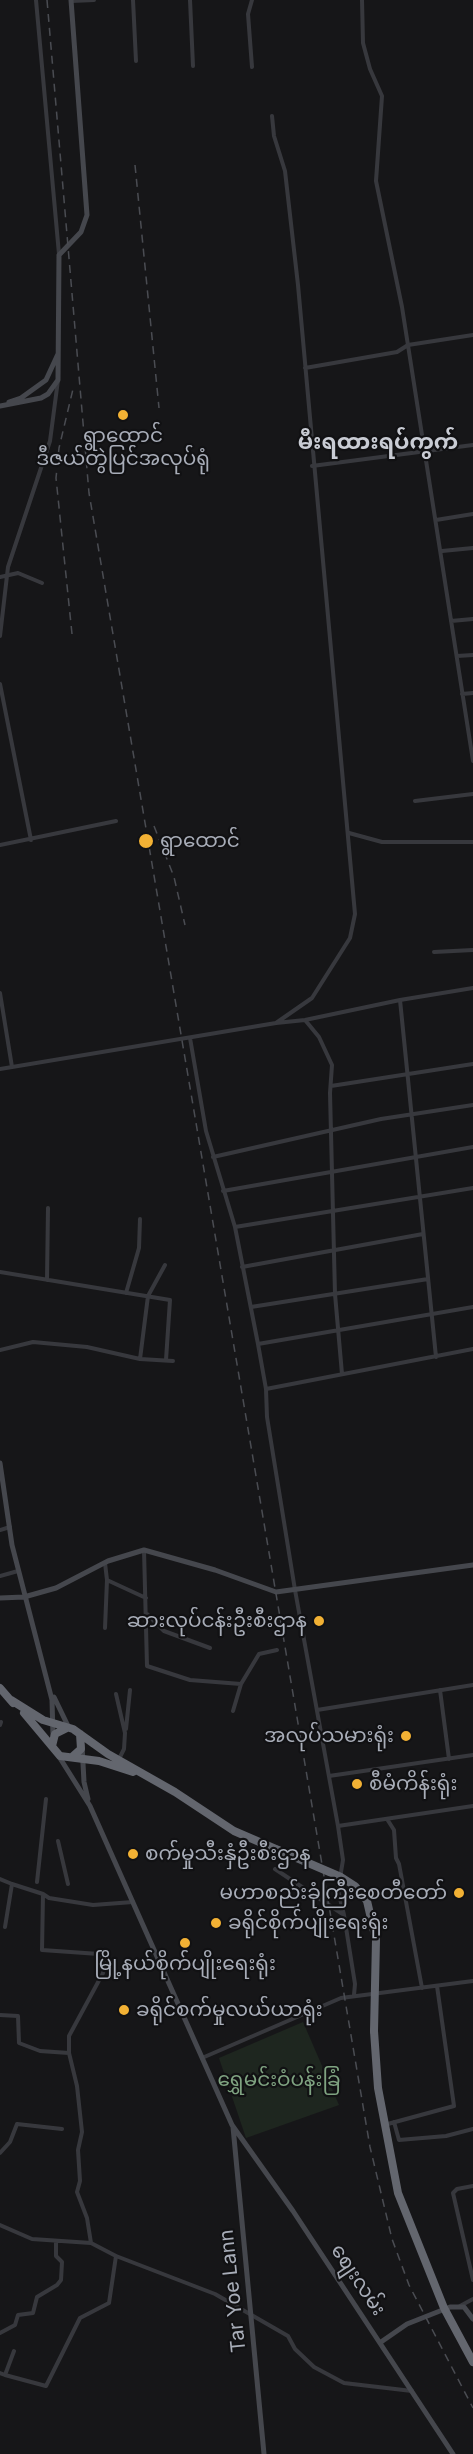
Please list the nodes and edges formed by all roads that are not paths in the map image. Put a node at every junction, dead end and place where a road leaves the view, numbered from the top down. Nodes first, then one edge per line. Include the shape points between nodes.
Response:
1 (36, 0) edge
2 (94, 0) edge
3 (133, 0) edge
4 (190, 0) edge
5 (252, 0) edge
6 (362, 0) edge
7 (71, 1) edge
8 (136, 61) dead end
9 (193, 66) dead end
10 (252, 67) dead end
11 (272, 116) dead end
12 (59, 255) junction
13 (473, 335) edge
14 (408, 345) junction
15 (58, 352) junction
16 (304, 368) junction
17 (58, 380) junction
18 (0, 406) edge
19 (473, 445) edge
20 (424, 453) junction
21 (312, 466) junction
22 (473, 514) edge
23 (436, 520) junction
24 (473, 548) edge
25 (442, 551) junction
26 (6, 576) junction
27 (0, 577) edge
28 (42, 583) dead end
29 (473, 620) edge
30 (451, 621) junction
31 (0, 636) edge
32 (473, 655) edge
33 (457, 656) junction
34 (0, 684) edge
35 (473, 693) edge
36 (462, 694) junction
37 (470, 729) edge
38 (473, 761) edge
39 (473, 794) edge
40 (415, 801) dead end
41 (116, 821) dead end
42 (349, 833) junction
43 (31, 840) junction
44 (473, 842) edge
45 (0, 845) edge
46 (473, 950) edge
47 (434, 952) dead end
48 (473, 988) edge
49 (0, 993) edge
50 (400, 1000) junction
51 (305, 1020) junction
52 (276, 1023) junction
53 (190, 1038) junction
54 (473, 1064) edge
55 (12, 1067) junction
56 (0, 1069) edge
57 (408, 1074) junction
58 (332, 1086) junction
59 (473, 1105) edge
60 (411, 1114) junction
61 (331, 1131) junction
62 (473, 1147) edge
63 (213, 1157) junction
64 (416, 1158) junction
65 (332, 1173) junction
66 (473, 1188) edge
67 (223, 1191) junction
68 (420, 1198) junction
69 (48, 1208) dead end
70 (333, 1212) junction
71 (140, 1219) dead end
72 (235, 1227) junction
73 (423, 1234) junction
74 (334, 1250) junction
75 (165, 1265) dead end
76 (242, 1267) junction
77 (0, 1272) edge
78 (428, 1279) junction
79 (47, 1280) junction
80 (126, 1293) junction
81 (336, 1294) junction
82 (148, 1296) junction
83 (250, 1307) junction
84 (473, 1307) edge
85 (431, 1315) junction
86 (338, 1333) junction
87 (258, 1344) junction
88 (473, 1349) edge
89 (0, 1350) edge
90 (436, 1357) junction
91 (140, 1359) junction
92 (166, 1360) junction
93 (173, 1361) dead end
94 (342, 1374) junction
95 (266, 1389) junction
96 (0, 1463) edge
97 (2, 1490) edge
98 (10, 1527) junction
99 (0, 1530) edge
100 (144, 1550) junction
101 (104, 1562) junction
102 (473, 1564) edge
103 (18, 1571) junction
104 (0, 1576) edge
105 (107, 1580) junction
106 (295, 1590) junction
107 (24, 1597) junction
108 (0, 1598) edge
109 (146, 1598) junction
110 (147, 1613) junction
111 (105, 1628) dead end
112 (210, 1648) dead end
113 (277, 1650) dead end
114 (47, 1676) junction
115 (241, 1684) junction
116 (473, 1684) edge
117 (0, 1688) edge
118 (130, 1690) dead end
119 (440, 1690) junction
120 (116, 1694) dead end
121 (11, 1700) junction
122 (317, 1710) junction
123 (233, 1711) dead end
124 (54, 1725) junction
125 (73, 1729) junction
126 (125, 1733) junction
127 (53, 1737) junction
128 (82, 1744) junction
129 (55, 1751) junction
130 (473, 1755) edge
131 (72, 1757) junction
132 (83, 1759) junction
133 (448, 1759) junction
134 (119, 1760) junction
135 (329, 1776) junction
136 (157, 1782) junction
137 (46, 1799) dead end
138 (90, 1806) junction
139 (473, 1806) edge
140 (387, 1819) junction
141 (338, 1826) junction
142 (58, 1841) dead end
143 (275, 1869) dead end
144 (0, 1879) edge
145 (37, 1882) dead end
146 (12, 1884) junction
147 (68, 1884) dead end
148 (43, 1894) junction
149 (133, 1902) junction
150 (344, 1915) junction
151 (5, 1927) dead end
152 (473, 1980) edge
153 (437, 1986) junction
154 (422, 1988) junction
155 (353, 1995) junction
156 (0, 2015) edge
157 (69, 2053) junction
158 (202, 2058) junction
159 (394, 2122) junction
160 (384, 2125) junction
161 (232, 2126) junction
162 (62, 2129) dead end
163 (473, 2129) edge
164 (0, 2153) edge
165 (473, 2186) edge
166 (0, 2225) edge
167 (56, 2242) junction
168 (91, 2243) junction
169 (116, 2256) junction
170 (473, 2280) edge
171 (473, 2299) edge
172 (460, 2306) junction
173 (444, 2308) junction
174 (250, 2315) junction
175 (473, 2319) edge
176 (0, 2333) edge
177 (381, 2342) junction
178 (14, 2352) dead end
179 (473, 2362) edge
180 (2, 2374) edge
181 (413, 2391) junction
182 (264, 2454) edge
183 (453, 2454) edge

1 - 12 street
2 - 7 street
3 - 8 street
4 - 9 street
5 - 10 street via 248,14
6 - 14 street via 363,43 382,96 376,181
7 - 12 street via 88,205 86,224
11 - 16 street via 285,171
12 - 15 street
13 - 14 street
14 - 16 street via 398,352
14 - 20 street
15 - 17 street
15 - 18 street via 46,380 21,398
16 - 21 street
17 - 18 street via 41,398
17 - 26 street via 50,441
19 - 20 street
20 - 21 street
20 - 23 street
21 - 42 street
22 - 23 street
23 - 25 street
24 - 25 street
25 - 30 street
26 - 27 street
26 - 28 street via 18,573
26 - 31 street
29 - 30 street
30 - 33 street
32 - 33 street
33 - 36 street
34 - 43 street
35 - 36 street
36 - 37 street
37 - 38 street
39 - 40 street
41 - 43 street
42 - 44 street via 382,842
42 - 52 street via 355,914 350,938 312,998
43 - 45 street
46 - 47 street
48 - 50 street
49 - 55 street
50 - 51 street
50 - 57 street
51 - 52 street
51 - 58 street via 319,1037 332,1065
52 - 53 street
53 - 55 street
53 - 63 street
54 - 57 street
55 - 56 street
57 - 58 street
57 - 60 street
58 - 61 street
59 - 60 street
60 - 61 street
60 - 64 street
61 - 63 street
61 - 65 street
62 - 64 street
63 - 67 street
64 - 65 street
64 - 68 street
65 - 67 street
65 - 70 street
66 - 68 street
67 - 72 street
68 - 70 street
68 - 73 street
69 - 79 street
70 - 72 street
70 - 74 street
71 - 80 street via 139,1248
72 - 76 street
73 - 74 street
73 - 78 street
74 - 76 street
74 - 81 street
75 - 82 street
76 - 83 street
77 - 79 street
78 - 81 street
78 - 85 street
79 - 80 street
80 - 82 street
81 - 83 street
81 - 86 street
82 - 91 street
82 - 92 street via 170,1300
83 - 87 street
84 - 85 street
85 - 86 street
85 - 90 street
86 - 87 street
86 - 94 street
87 - 95 street
88 - 90 street
89 - 91 street via 33,1342 87,1347
90 - 94 street
91 - 92 street
92 - 93 street
94 - 95 street
95 - 106 street
96 - 97 street
97 - 98 street
98 - 99 street
98 - 103 street
100 - 101 street
100 - 106 street via 276,1592
100 - 109 street
101 - 105 street
101 - 107 street via 56,1588
102 - 106 street
103 - 104 street
103 - 107 street
105 - 109 street
105 - 111 street
106 - 122 street
107 - 108 street
107 - 114 street
109 - 110 street
110 - 112 street via 164,1631
110 - 115 street via 149,1667 190,1680
113 - 115 street via 260,1654
114 - 124 street
114 - 125 street via 61,1715
115 - 123 street
116 - 119 street
117 - 121 highway
118 - 126 street
119 - 122 street
119 - 133 street
120 - 126 street
121 - 124 highway
121 - 129 highway
122 - 135 street
124 - 125 highway
124 - 127 street
125 - 127 highway via 57,1731
125 - 128 highway
125 - 134 highway
126 - 134 street
127 - 129 highway
128 - 131 highway
128 - 132 street
129 - 131 highway
129 - 138 street
130 - 133 street
131 - 132 highway
132 - 136 highway via 113,1765
132 - 138 street
133 - 135 street
134 - 136 highway
135 - 141 street
136 - 160 highway, bridge via 234,1831 341,1877 367,1901 376,1940 374,2031
137 - 145 street
138 - 149 street
139 - 140 street
140 - 141 street
140 - 154 street via 394,1830
141 - 150 street via 343,1860 338,1890
142 - 147 street
143 - 150 street
144 - 146 street
146 - 148 street
146 - 151 street
148 - 149 street via 93,1905
148 - 157 street via 42,1950 99,1954 105,1965 69,2036
149 - 158 street
150 - 155 street via 355,1984
152 - 153 street
153 - 154 street
153 - 159 street via 454,2106
154 - 155 street
155 - 158 street via 273,2025
156 - 157 street via 18,2016 19,2043 40,2051
157 - 168 street via 82,2132 77,2192
158 - 161 street
159 - 160 street
159 - 163 street via 399,2140
160 - 173 highway via 398,2193
161 - 174 street, Tar Yoe Lann
161 - 177 street, စျေးလမ်း
162 - 164 street via 17,2124 10,2142
165 - 170 street via 453,2193
166 - 167 street via 32,2239
167 - 168 street
167 - 176 street via 56,2256 63,2271 57,2285 37,2297 33,2313 18,2315 15,2325
168 - 169 street
169 - 174 street via 215,2294
169 - 180 street via 109,2303 80,2318 46,2386
171 - 172 street
172 - 173 street
172 - 175 street
173 - 177 street via 407,2324
173 - 179 highway
174 - 181 street via 288,2336 309,2362 344,2383
174 - 182 street, Tar Yoe Lann
177 - 181 street, စျေးလမ်း
178 - 180 street
181 - 183 street, စျေးလမ်း

